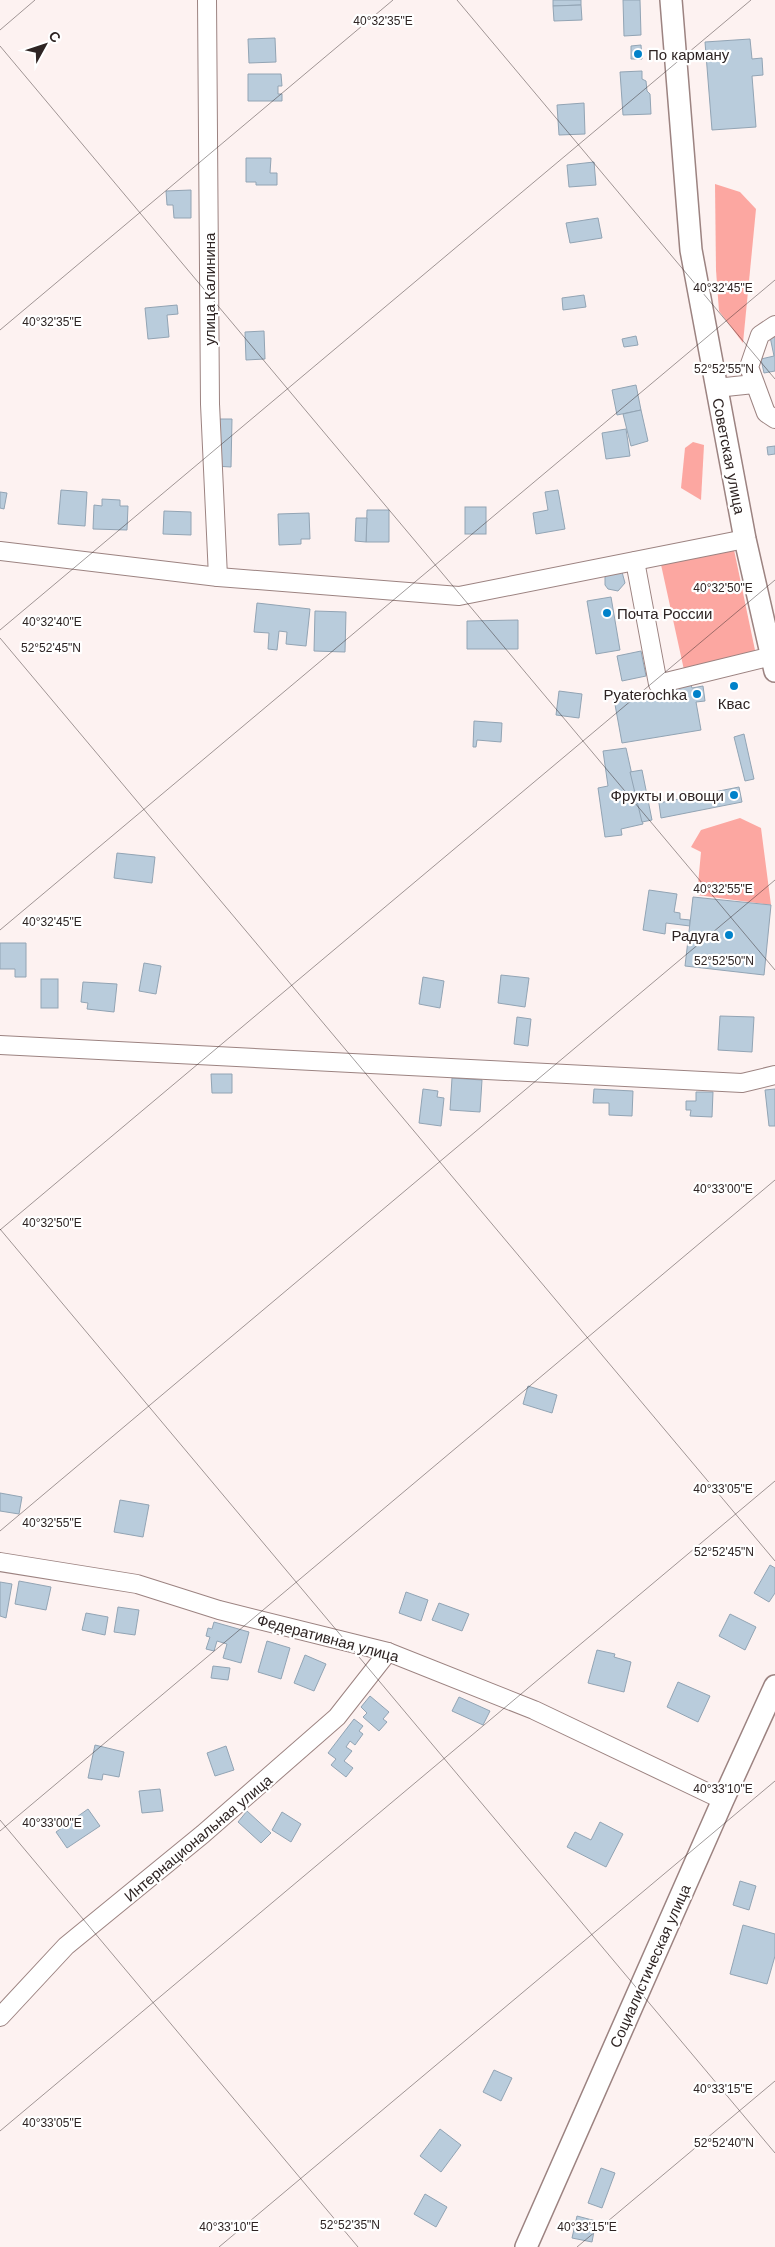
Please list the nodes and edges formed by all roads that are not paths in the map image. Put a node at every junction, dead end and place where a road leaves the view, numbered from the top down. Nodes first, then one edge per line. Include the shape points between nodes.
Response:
1 (207, 0) edge
2 (688, 0) edge
3 (673, 8) edge
4 (775, 325) edge
5 (754, 384) junction
6 (716, 388) junction
7 (775, 419) edge
8 (745, 539) junction
9 (0, 551) edge
10 (635, 561) junction
11 (218, 577) junction
12 (773, 664) edge
13 (0, 1046) edge
14 (775, 1075) edge
15 (0, 1562) edge
16 (388, 1652) junction
17 (775, 1686) edge
18 (723, 1800) junction
19 (0, 2017) edge
20 (526, 2247) edge

1 - 11 street, улица Калинина via 210,404
2 - 3 street
3 - 6 street, Советская улица via 691,250
4 - 5 street via 760,335 749,367
5 - 6 street
5 - 7 street via 766,413
6 - 8 street, Советская улица
8 - 10 street
8 - 12 street, Советская улица
9 - 11 street
10 - 11 street via 459,596
10 - 12 street via 658,684
13 - 14 street via 742,1083
15 - 16 street, Федеративная улица via 138,1584 219,1610
16 - 18 street, Федеративная улица via 534,1710
16 - 19 street, Интернациональная улица via 337,1717 203,1834 66,1946
17 - 18 street, Социалистическая улица
18 - 20 street, Социалистическая улица

